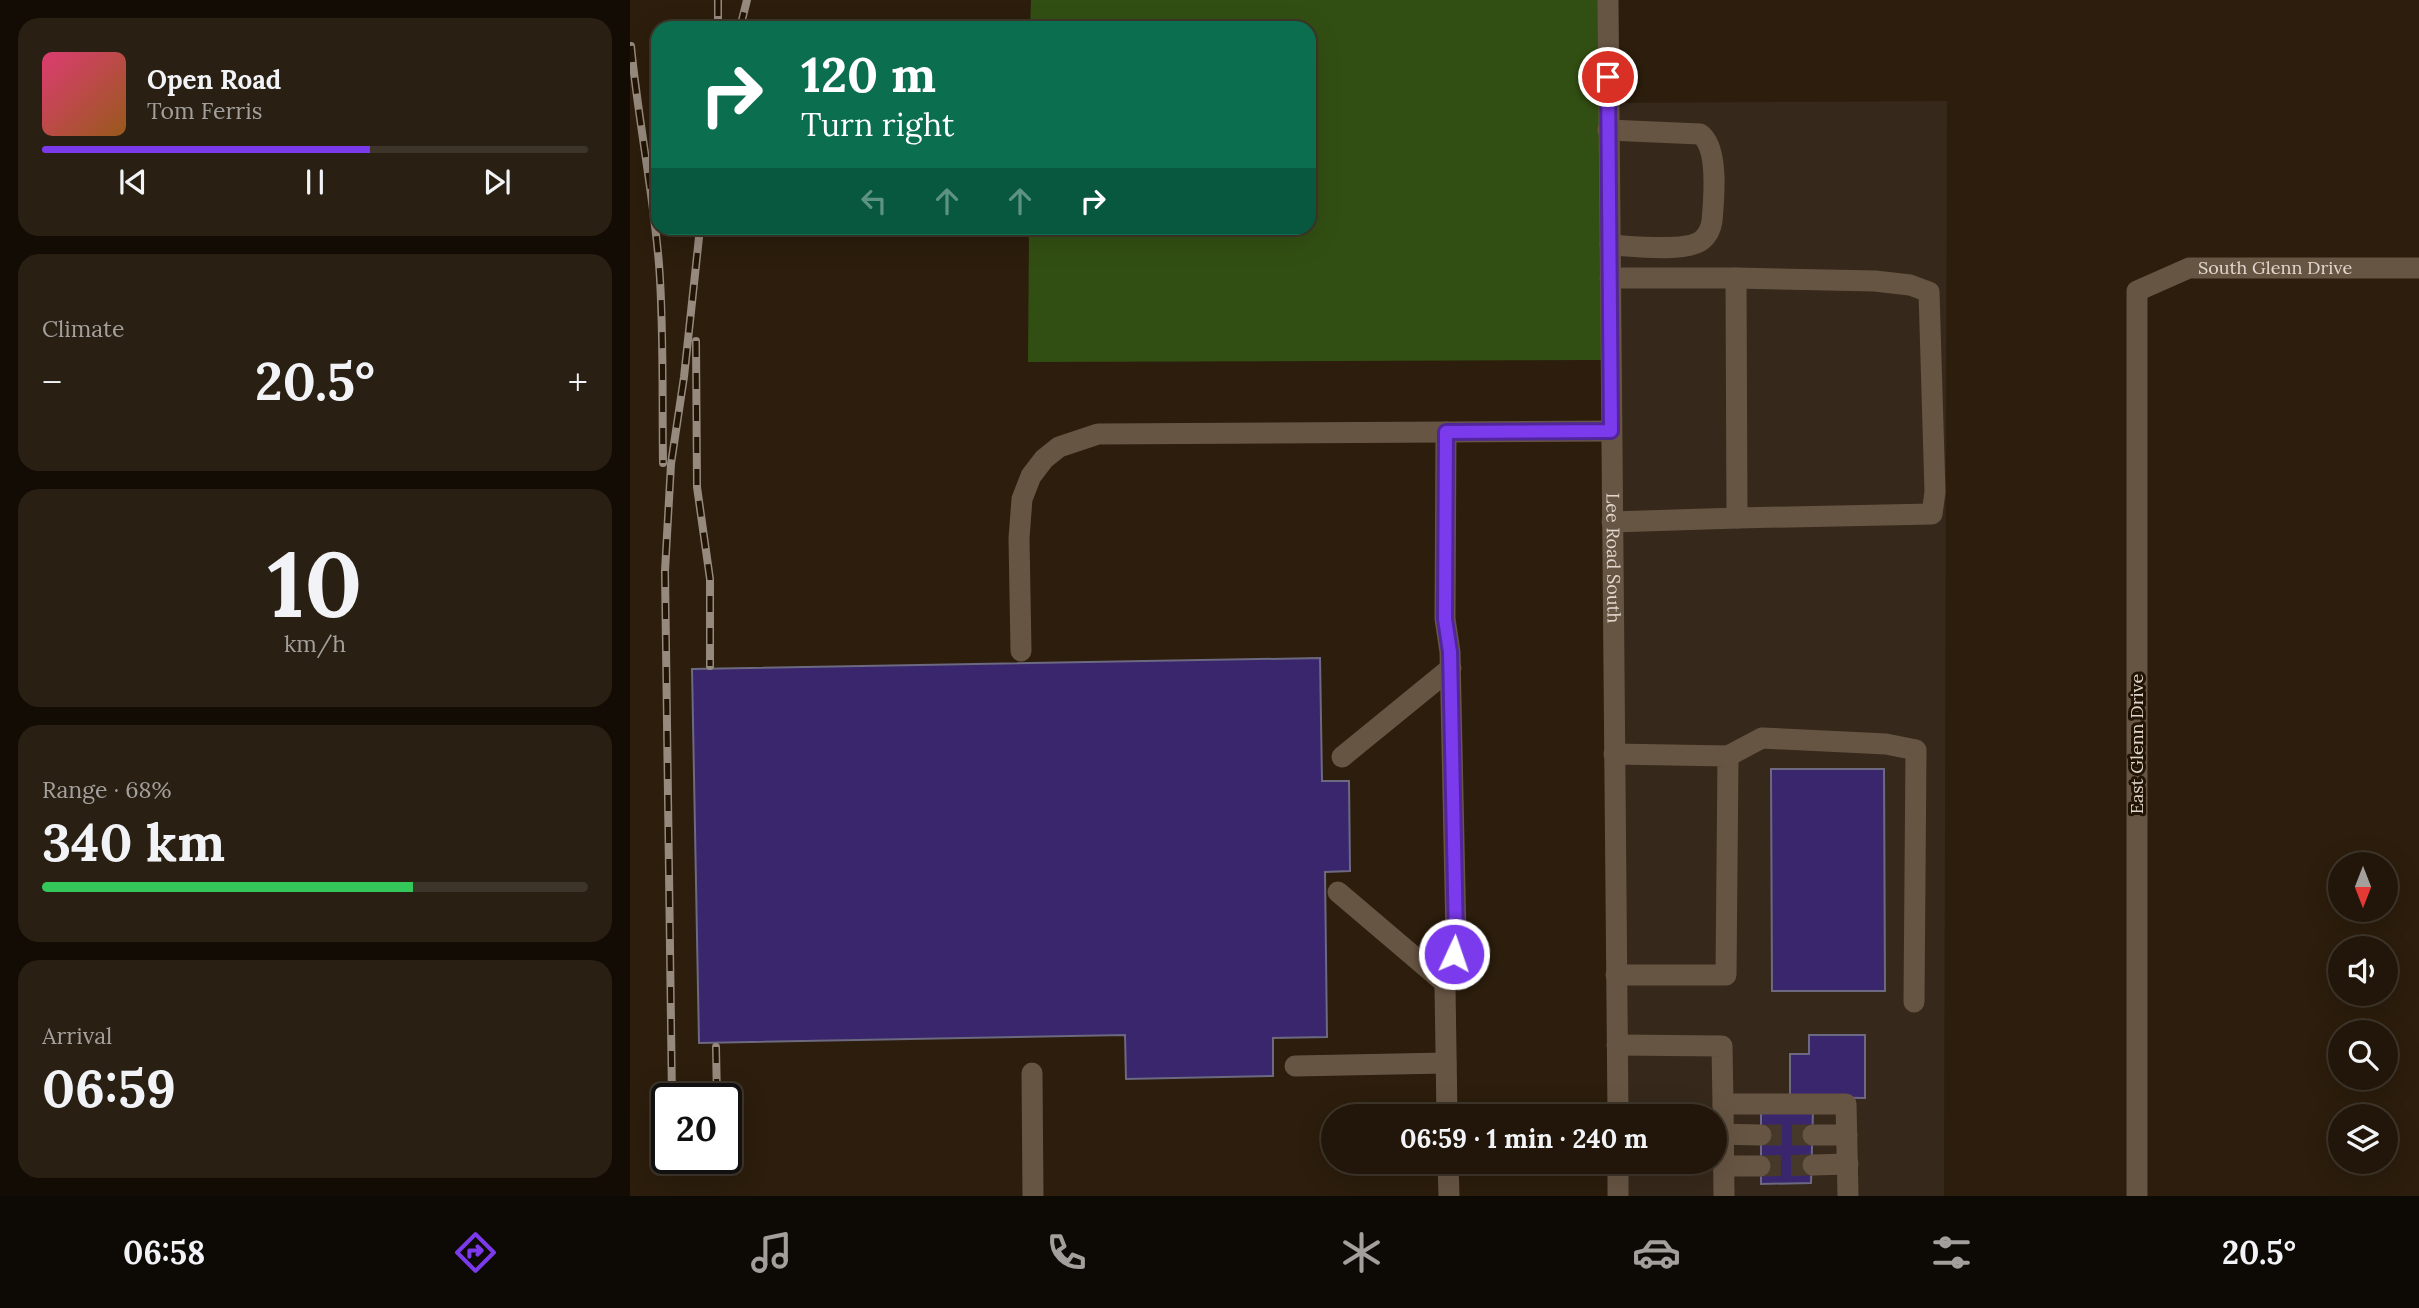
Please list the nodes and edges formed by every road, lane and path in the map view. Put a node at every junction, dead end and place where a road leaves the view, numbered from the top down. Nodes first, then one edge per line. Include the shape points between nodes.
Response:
1 (1608, 0) edge
2 (1608, 130) junction
3 (1609, 245) junction
4 (2419, 268) edge
5 (1610, 278) junction
6 (1736, 278) junction
7 (2137, 291) joint
8 (1611, 431) junction
9 (1446, 432) junction
10 (1737, 518) junction
11 (1612, 522) junction
12 (1021, 651) dead end
13 (1451, 668) junction
14 (1614, 754) junction
15 (1728, 756) junction
16 (1342, 757) dead end
17 (1338, 892) dead end
18 (1616, 975) junction
19 (1445, 983) junction
20 (1914, 1002) dead end
21 (1617, 1045) junction
22 (1446, 1063) junction
23 (1295, 1066) dead end
24 (1032, 1073) dead end
25 (1447, 1104) edge
26 (1618, 1104) edge
27 (1723, 1104) edge
28 (1727, 1104) edge
29 (1727, 1134) edge
30 (1761, 1135) tunnel mouth
31 (1813, 1135) tunnel mouth
32 (1847, 1135) junction
33 (1848, 1164) junction
34 (1813, 1165) tunnel mouth
35 (1727, 1166) edge
36 (1760, 1166) tunnel mouth
37 (1448, 1174) edge
38 (1618, 1174) edge
39 (1724, 1174) edge
40 (1033, 1196) edge
41 (1449, 1196) edge
42 (1618, 1196) edge
43 (1724, 1196) edge
44 (1848, 1196) edge
45 (2137, 1196) edge

1 - 2 street, Lee Road South
2 - 3 street, Lee Road South
2 - 3 street via 1700,134 1709,142 1713,167 1712,221 1701,240 1680,247
3 - 5 street, Lee Road South
4 - 7 street, South Glenn Drive via 2189,268
5 - 6 street
5 - 8 street, Lee Road South
6 - 10 street
6 - 10 street via 1875,281 1929,292 1935,492 1932,514
7 - 45 street, East Glenn Drive
8 - 9 street
8 - 11 street, Lee Road South
9 - 12 street via 1098,434 1059,447 1031,476 1021,499
9 - 13 street via 1445,619
10 - 11 street
11 - 14 street, Lee Road South
13 - 16 street
13 - 19 street via 1456,937
14 - 15 street
14 - 18 street, Lee Road South
15 - 18 street via 1726,975
15 - 20 street via 1762,738 1886,744 1916,750
17 - 19 street
18 - 21 street, Lee Road South
19 - 22 street
21 - 26 street, Lee Road South
21 - 27 street via 1722,1046
22 - 23 street
22 - 25 street
24 - 40 street
28 - 32 street via 1846,1104
29 - 30 street
31 - 32 street
32 - 33 street
33 - 34 street
33 - 44 street
35 - 36 street
37 - 41 street
38 - 42 street
39 - 43 street

